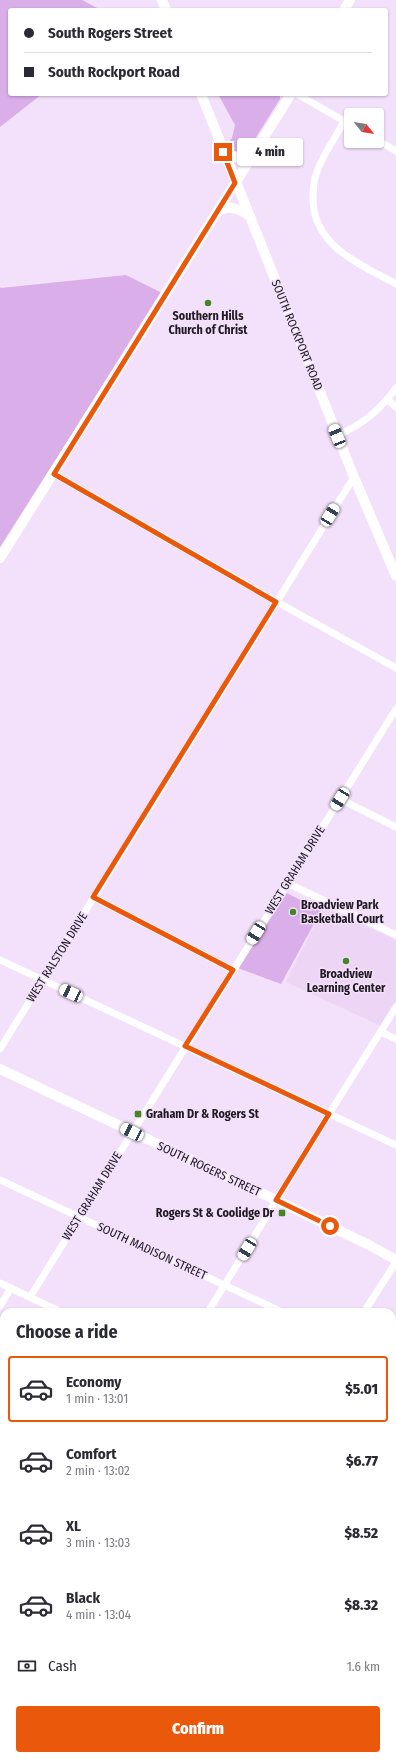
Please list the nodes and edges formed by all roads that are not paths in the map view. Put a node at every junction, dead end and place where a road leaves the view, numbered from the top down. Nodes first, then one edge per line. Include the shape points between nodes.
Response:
1 (201, 96) edge
2 (290, 96) edge
3 (301, 96) edge
4 (344, 121) edge
5 (344, 129) edge
6 (384, 144) edge
7 (396, 151) edge
8 (223, 152) junction
9 (253, 155) junction
10 (235, 183) junction
11 (218, 211) junction
12 (248, 215) junction
13 (396, 284) edge
14 (396, 388) edge
15 (388, 400) junction
16 (396, 407) edge
17 (337, 436) junction
18 (54, 474) junction
19 (354, 477) junction
20 (0, 558) edge
21 (396, 576) edge
22 (276, 602) junction
23 (396, 668) edge
24 (396, 709) edge
25 (340, 799) junction
26 (396, 828) edge
27 (287, 884) junction
28 (93, 897) junction
29 (396, 935) edge
30 (0, 960) edge
31 (233, 970) junction
32 (42, 980) junction
33 (396, 1007) edge
34 (380, 1032) junction
35 (396, 1039) edge
36 (185, 1046) junction
37 (0, 1049) edge
38 (0, 1069) edge
39 (329, 1114) junction
40 (132, 1132) junction
41 (396, 1145) edge
42 (0, 1180) edge
43 (276, 1200) junction
44 (79, 1217) junction
45 (396, 1261) edge
46 (0, 1283) edge
47 (225, 1285) junction
48 (11, 1288) junction
49 (30, 1297) junction
50 (0, 1306) edge
51 (53, 1308) edge
52 (211, 1308) edge
53 (274, 1308) edge
54 (367, 1308) edge

1 - 8 street, SOUTH ROCKPORT ROAD
2 - 9 street
3 - 4 street
5 - 13 street via 324,158 315,177 313,194 316,218 326,237 339,252
6 - 7 street
8 - 9 street via 239,158
8 - 10 street, SOUTH ROCKPORT ROAD
9 - 10 street
10 - 11 street
10 - 12 street, SOUTH ROCKPORT ROAD
11 - 12 street via 234,207
11 - 18 street
12 - 17 street, SOUTH ROCKPORT ROAD
14 - 15 street
15 - 16 street
15 - 17 street via 363,422
17 - 19 street, SOUTH ROCKPORT ROAD
18 - 20 street
18 - 22 street
19 - 21 street, SOUTH ROCKPORT ROAD
19 - 22 street, WEST RALSTON DRIVE
22 - 23 street
22 - 28 street, WEST RALSTON DRIVE
24 - 25 street, WEST GRAHAM DRIVE
25 - 26 street
25 - 27 street, WEST GRAHAM DRIVE
27 - 29 street
27 - 31 street, WEST GRAHAM DRIVE
28 - 31 street
28 - 32 street, WEST RALSTON DRIVE
30 - 32 street
31 - 36 street, WEST GRAHAM DRIVE
32 - 36 street
32 - 37 street, WEST RALSTON DRIVE
33 - 34 street
34 - 35 street
34 - 39 street
36 - 39 street
36 - 40 street, WEST GRAHAM DRIVE
38 - 40 street, SOUTH ROGERS STREET
39 - 41 street
39 - 43 street
40 - 43 street, SOUTH ROGERS STREET
40 - 44 street, WEST GRAHAM DRIVE
42 - 44 street, SOUTH MADISON STREET
43 - 45 street, SOUTH ROGERS STREET via 371,1246
43 - 47 street
44 - 47 street, SOUTH MADISON STREET
44 - 49 street, WEST GRAHAM DRIVE
45 - 54 street
46 - 48 street
47 - 52 street
47 - 53 street, SOUTH MADISON STREET
48 - 49 street
48 - 50 street
49 - 51 street

